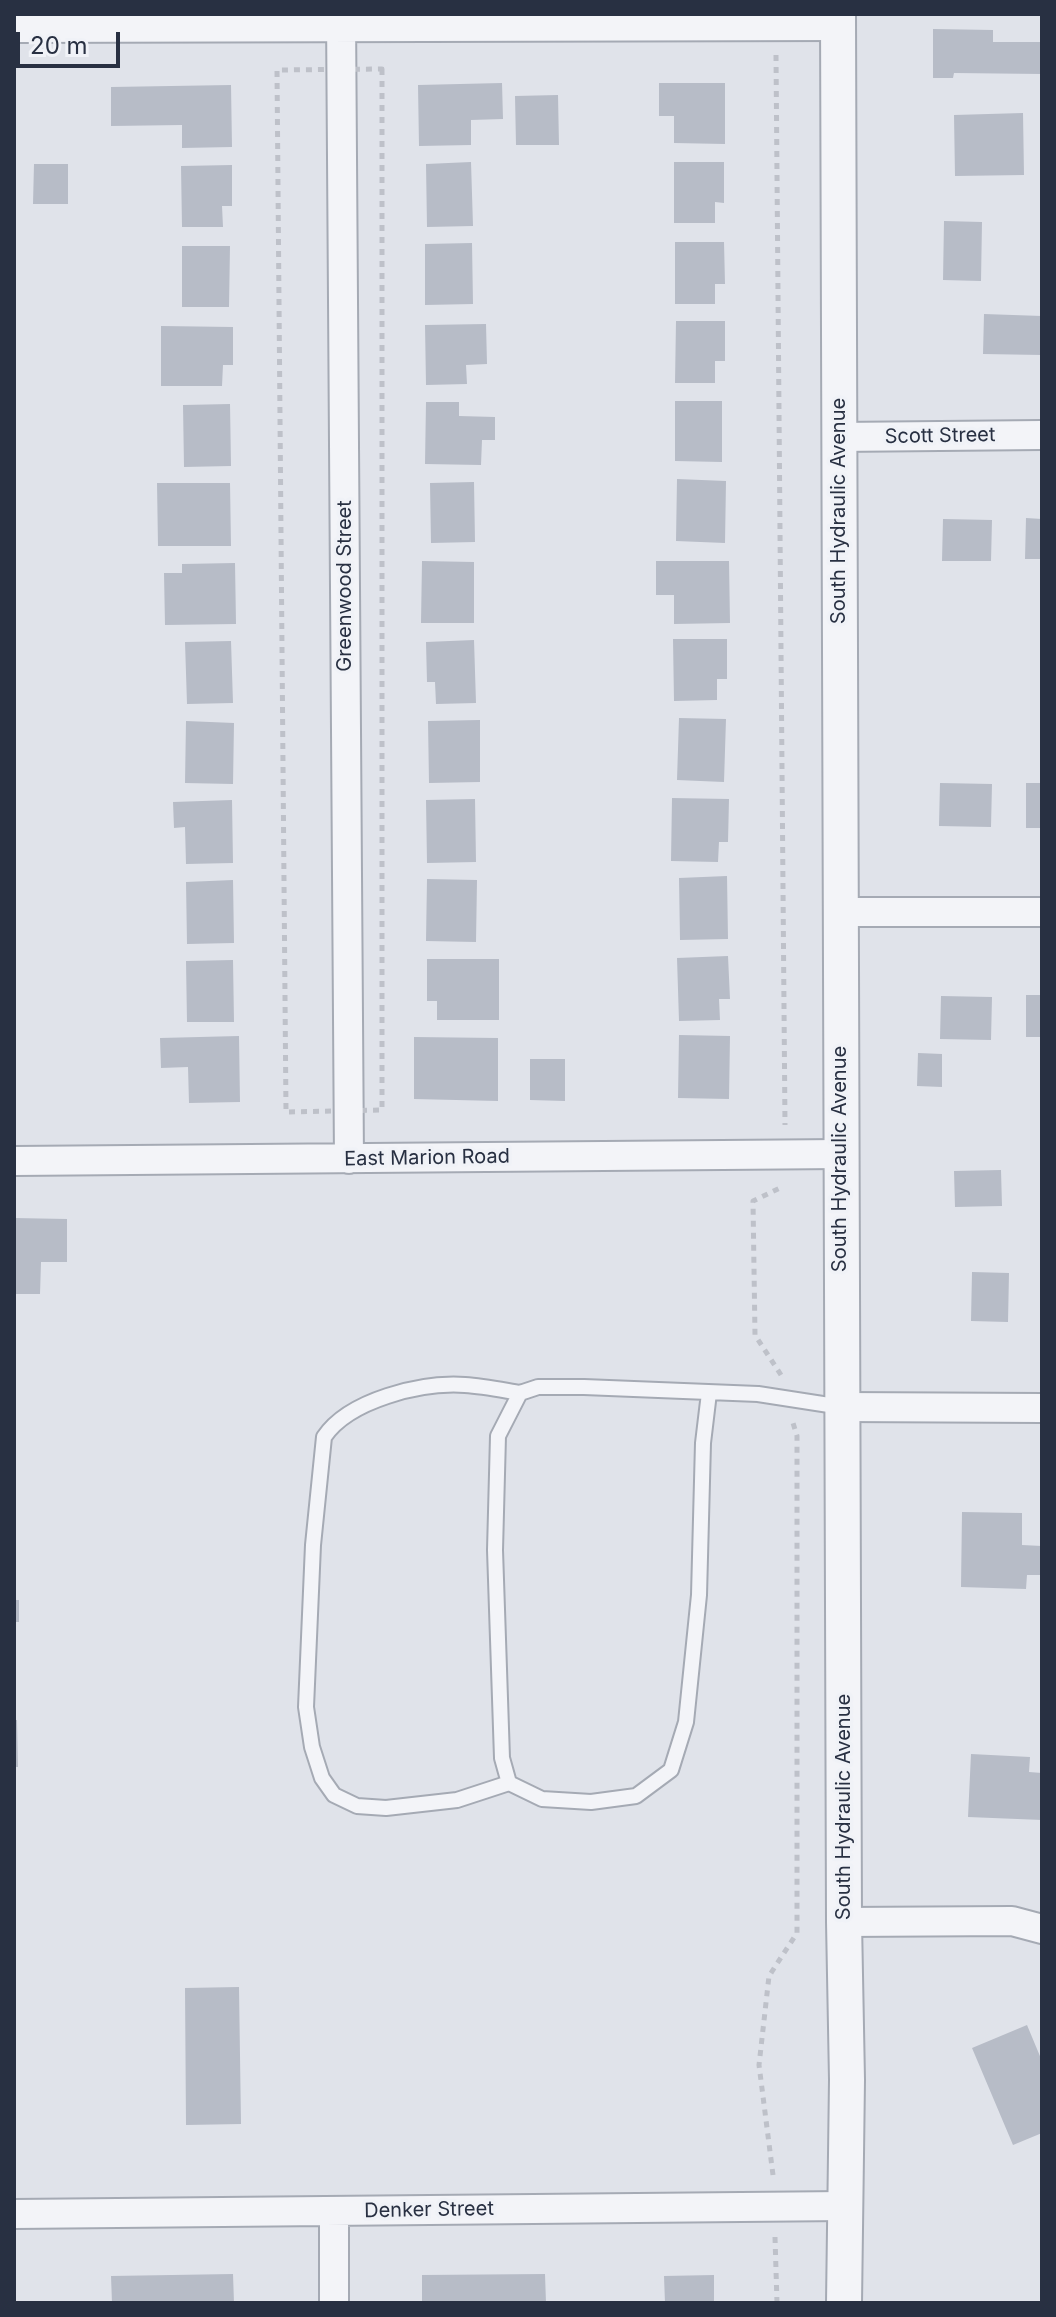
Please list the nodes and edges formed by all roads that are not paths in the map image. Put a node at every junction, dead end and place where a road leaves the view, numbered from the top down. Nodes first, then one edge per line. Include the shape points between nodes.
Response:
1 (341, 20) edge
2 (838, 20) edge
3 (14, 28) edge
4 (1042, 435) edge
5 (838, 437) junction
6 (839, 912) junction
7 (1042, 912) edge
8 (840, 1154) junction
9 (349, 1159) junction
10 (14, 1161) edge
11 (520, 1393) junction
12 (709, 1393) junction
13 (842, 1407) junction
14 (1042, 1408) edge
15 (509, 1783) junction
16 (844, 1922) junction
17 (1042, 1929) edge
18 (845, 2206) junction
19 (334, 2211) junction
20 (14, 2214) edge
21 (334, 2303) edge
22 (844, 2303) edge

1 - 2 street
1 - 3 street
1 - 9 street, Greenwood Street
2 - 5 street, South Hydraulic Avenue
4 - 5 street, Scott Street
5 - 6 street, South Hydraulic Avenue
6 - 7 street
6 - 8 street, South Hydraulic Avenue
8 - 9 street, East Marion Road
8 - 13 street, South Hydraulic Avenue
9 - 10 street, East Marion Road
11 - 12 lane via 538,1387 584,1387
11 - 15 lane via 498,1436 495,1550 502,1758
11 - 15 lane via 462,1385 420,1389 347,1413 324,1437 306,1707 322,1778 334,1795 357,1806 457,1800
12 - 13 lane via 758,1394
12 - 15 lane via 699,1595 686,1722 671,1770 636,1796 591,1802 542,1799
13 - 14 street
13 - 16 street, South Hydraulic Avenue
16 - 17 street via 1012,1921
16 - 18 street, South Hydraulic Avenue
18 - 19 street, Denker Street
18 - 22 street, South Hydraulic Avenue
19 - 20 street, Denker Street
19 - 21 street

